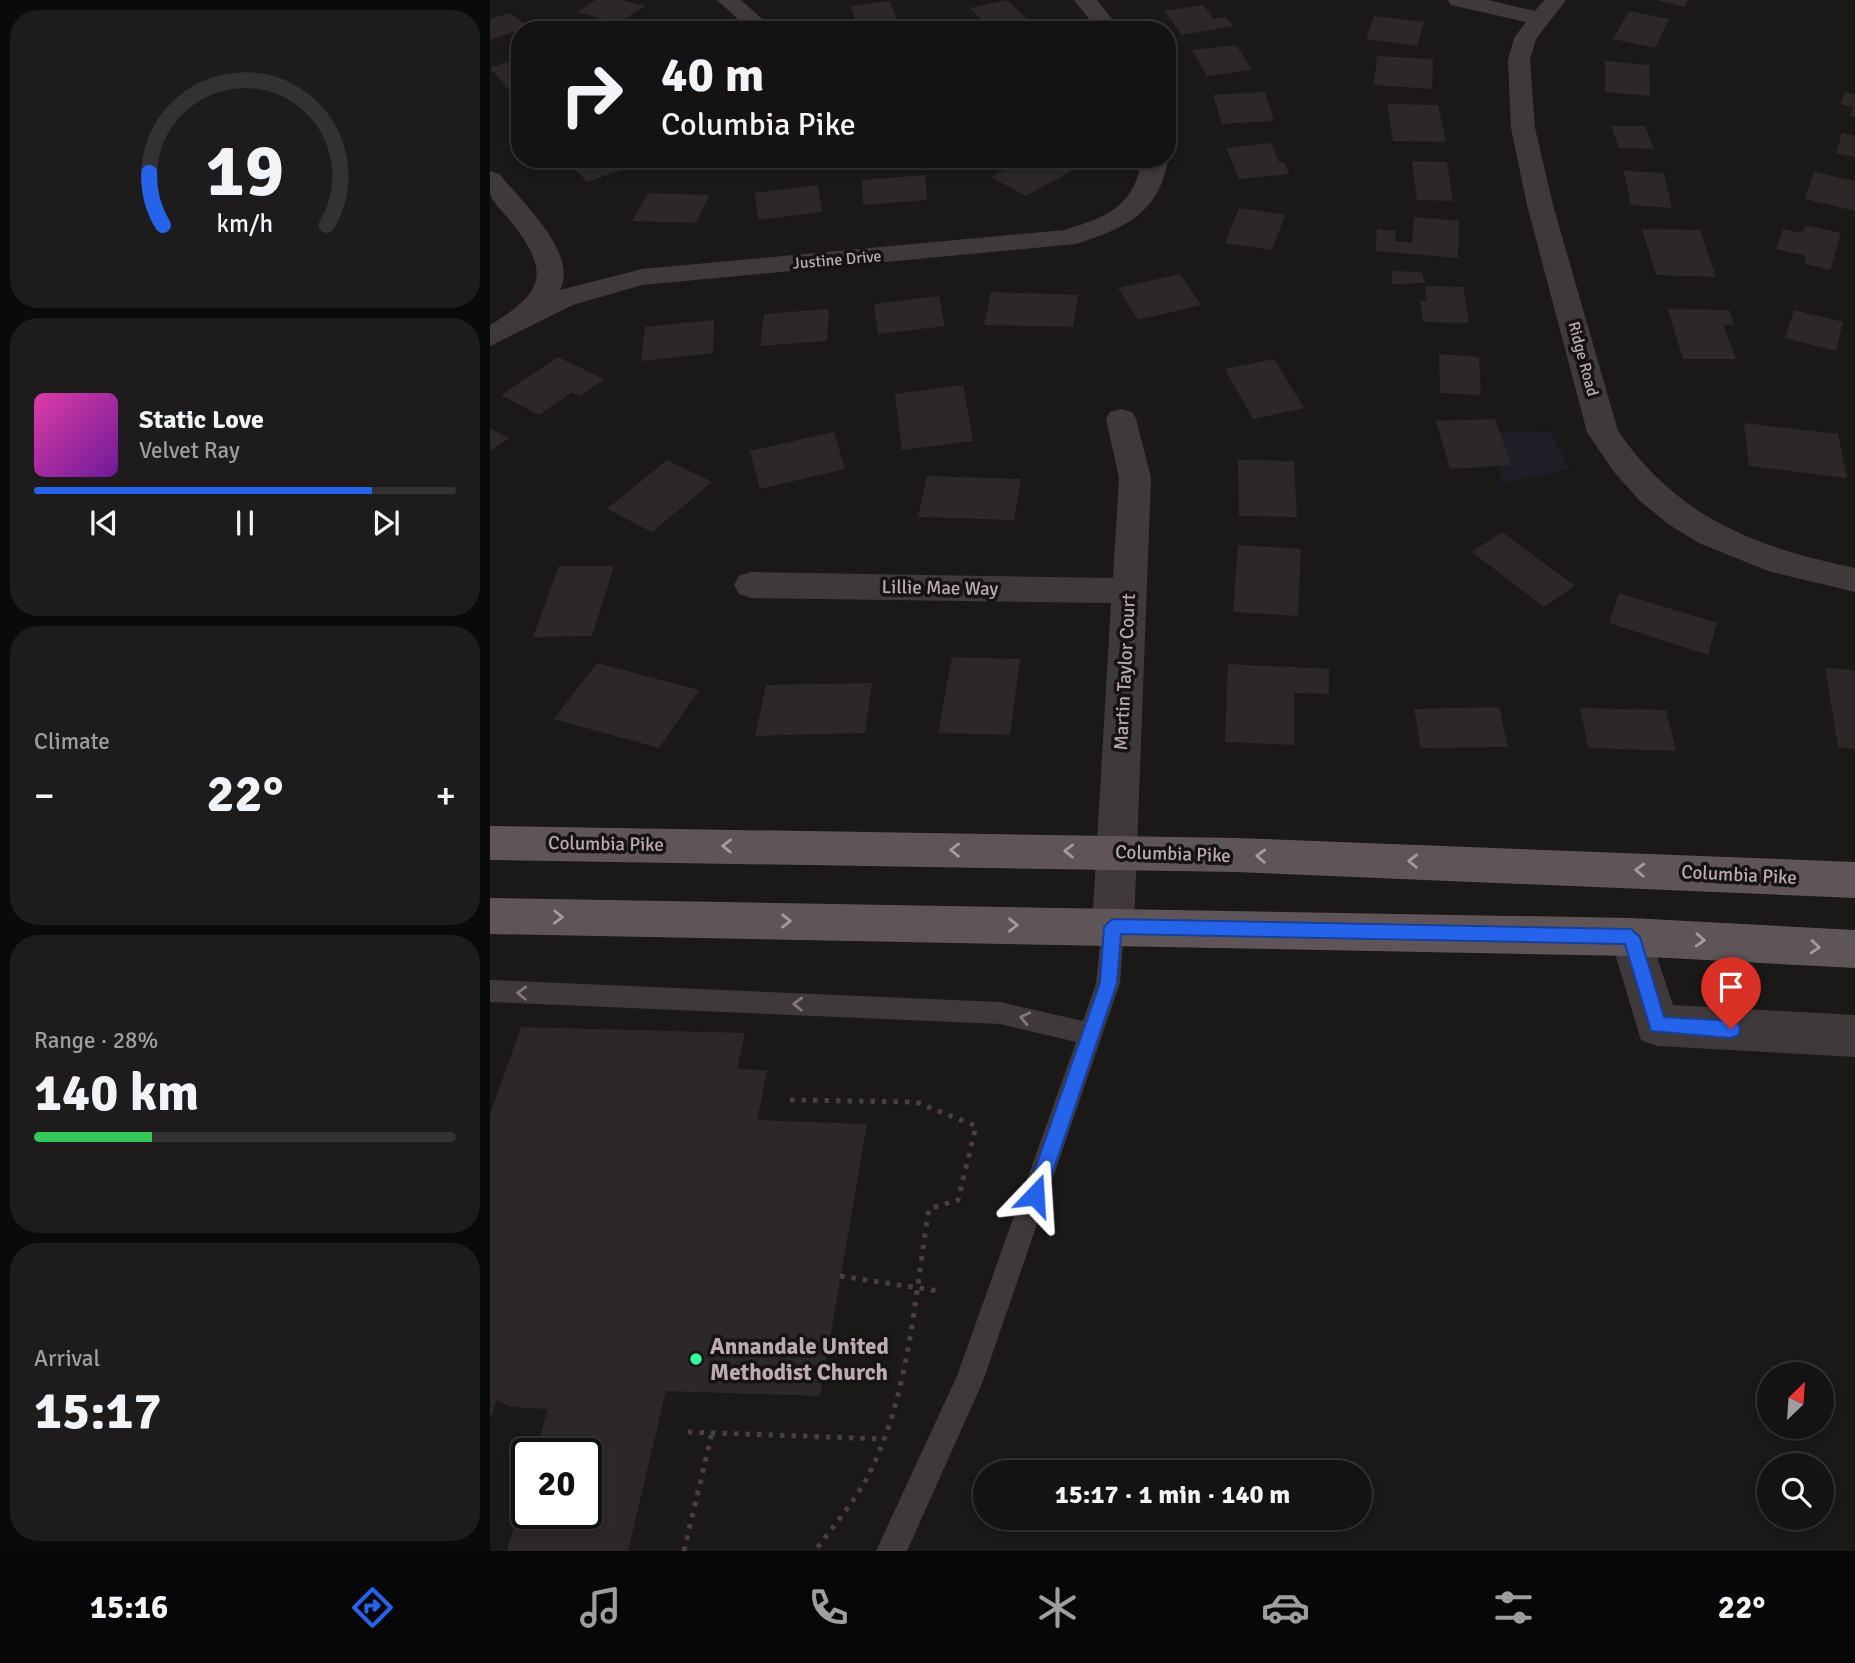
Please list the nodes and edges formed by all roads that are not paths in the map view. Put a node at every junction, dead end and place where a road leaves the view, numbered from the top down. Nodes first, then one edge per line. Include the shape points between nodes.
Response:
1 (728, 0) edge
2 (1085, 0) edge
3 (1459, 0) edge
4 (1546, 9) edge
5 (753, 21) edge
6 (1102, 21) edge
7 (1153, 168) edge
8 (490, 179) edge
9 (547, 252) junction
10 (642, 277) junction
11 (516, 320) junction
12 (490, 337) edge
13 (1121, 419) dead end
14 (1855, 580) edge
15 (751, 584) dead end
16 (1129, 591) junction
17 (490, 843) edge
18 (1114, 852) junction
19 (1855, 880) edge
20 (490, 916) edge
21 (1112, 927) junction
22 (1631, 937) junction
23 (1855, 949) edge
24 (490, 991) edge
25 (1091, 1034) junction
26 (1855, 1037) edge
27 (891, 1551) edge

1 - 5 street
2 - 6 street
3 - 4 street
4 - 14 street, Ridge Road via 1525,38 1519,60 1524,134 1603,432 1619,461 1645,490 1708,533 1764,558
7 - 10 street, Justine Drive via 1148,192 1133,208 1098,229 1067,238
8 - 9 street
9 - 10 street via 587,272
9 - 11 street via 553,268 549,286
10 - 11 street, Justine Drive via 570,294
11 - 12 street, Justine Drive
13 - 16 street, Martin Taylor Court via 1135,478
15 - 16 street, Lillie Mae Way
16 - 18 street, Martin Taylor Court
18 -> 17 main road, Columbia Pike
19 -> 18 main road, Columbia Pike
18 - 21 street, Martin Taylor Court
20 -> 21 main road
21 - 22 main road
21 - 25 lane via 1108,983
22 -> 23 main road
22 - 26 street via 1657,1025
25 -> 24 lane via 1000,1013
25 - 27 lane via 969,1381

